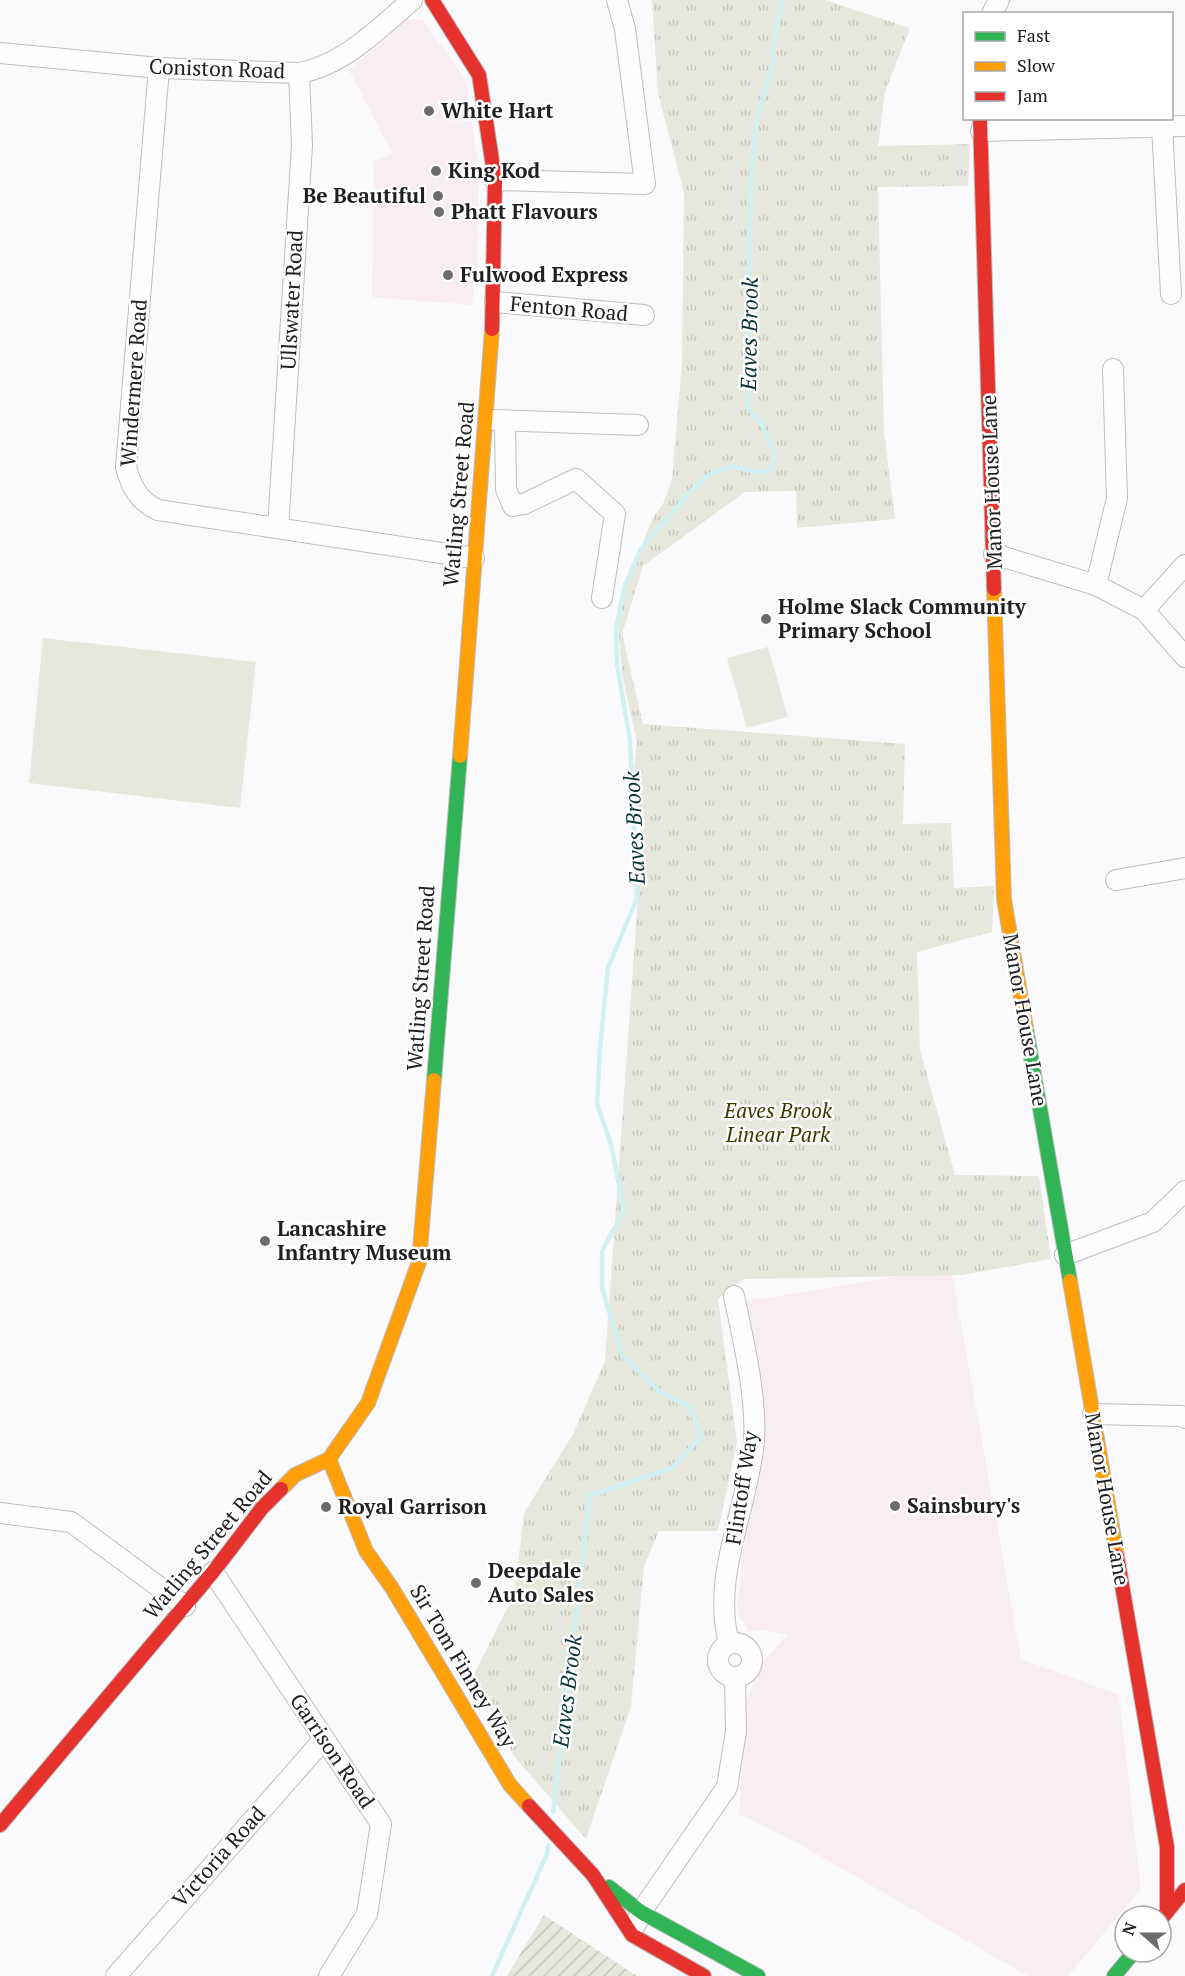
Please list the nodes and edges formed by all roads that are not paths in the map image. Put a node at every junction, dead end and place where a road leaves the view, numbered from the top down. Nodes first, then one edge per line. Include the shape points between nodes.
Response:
1 (412, 0) edge
2 (432, 0) edge
3 (617, 0) edge
4 (0, 53) edge
5 (159, 68) junction
6 (299, 73) junction
7 (981, 124) edge
8 (1162, 126) junction
9 (1185, 126) edge
10 (495, 180) junction
11 (1171, 294) dead end
12 (495, 302) junction
13 (644, 315) dead end
14 (1113, 369) dead end
15 (496, 420) junction
16 (638, 425) dead end
17 (278, 528) junction
18 (994, 554) junction
19 (474, 558) junction
20 (1185, 566) edge
21 (1096, 585) junction
22 (603, 598) dead end
23 (1144, 610) junction
24 (1185, 657) edge
25 (1185, 868) edge
26 (1116, 880) dead end
27 (1185, 1191) edge
28 (1065, 1255) junction
29 (734, 1296) dead end
30 (1184, 1413) edge
31 (1092, 1414) junction
32 (329, 1459) junction
33 (3, 1518) edge
34 (213, 1572) junction
35 (184, 1606) junction
36 (324, 1739) junction
37 (0, 1826) edge
38 (593, 1875) junction
39 (1185, 1890) edge
40 (1164, 1904) edge
41 (1173, 1904) edge
42 (642, 1912) junction
43 (632, 1935) junction
44 (116, 1976) edge
45 (329, 1976) edge
46 (704, 1976) edge
47 (758, 1976) edge

1 - 6 street, Coniston Road via 336,59 316,70
2 - 10 main road, Watling Street Road via 479,75
3 - 10 street via 625,29 645,184
4 - 5 street, Coniston Road
5 - 6 street, Coniston Road
5 - 17 street, Windermere Road via 127,456 129,481 141,499 158,510
6 - 17 street, Ullswater Road via 302,145
7 - 8 street
7 - 18 main road, Manor House Lane
8 - 9 street
8 - 11 street
10 - 12 main road, Watling Street Road
12 - 13 street, Fenton Road
12 - 15 main road, Watling Street Road
14 - 21 street via 1117,498
15 - 16 street
15 - 19 main road, Watling Street Road
15 - 22 street via 506,489 513,506 576,479 615,514
17 - 19 street, Windermere Road
18 - 21 street
18 - 28 main road, Manor House Lane via 1004,899
19 - 32 main road, Watling Street Road via 419,1262 368,1403
20 - 23 street
21 - 23 street
23 - 24 street
25 - 26 street
27 - 28 street via 1153,1222
28 - 31 main road, Manor House Lane
29 - 42 street, Flintoff Way via 748,1366 754,1441 725,1583 723,1620 729,1643 719,1653 718,1665 726,1675 735,1677 736,1731 727,1788
30 - 31 street
31 - 40 main road, Manor House Lane via 1167,1847
32 - 34 main road, Watling Street Road via 295,1475 262,1508
32 - 38 main road, Sir Tom Finney Way via 366,1551 510,1785
33 - 35 street via 71,1522
34 - 35 main road, Watling Street Road
34 - 36 street, Garrison Road
35 - 37 main road, Watling Street Road
36 - 44 street, Victoria Road
36 - 45 street, Garrison Road via 381,1824 367,1914
38 - 42 main road, Sir Tom Finney Way
38 - 43 main road, Sir Tom Finney Way
39 - 41 main road
42 - 43 street, Flintoff Way
42 - 47 main road, Sir Tom Finney Way
43 - 46 main road, Sir Tom Finney Way

